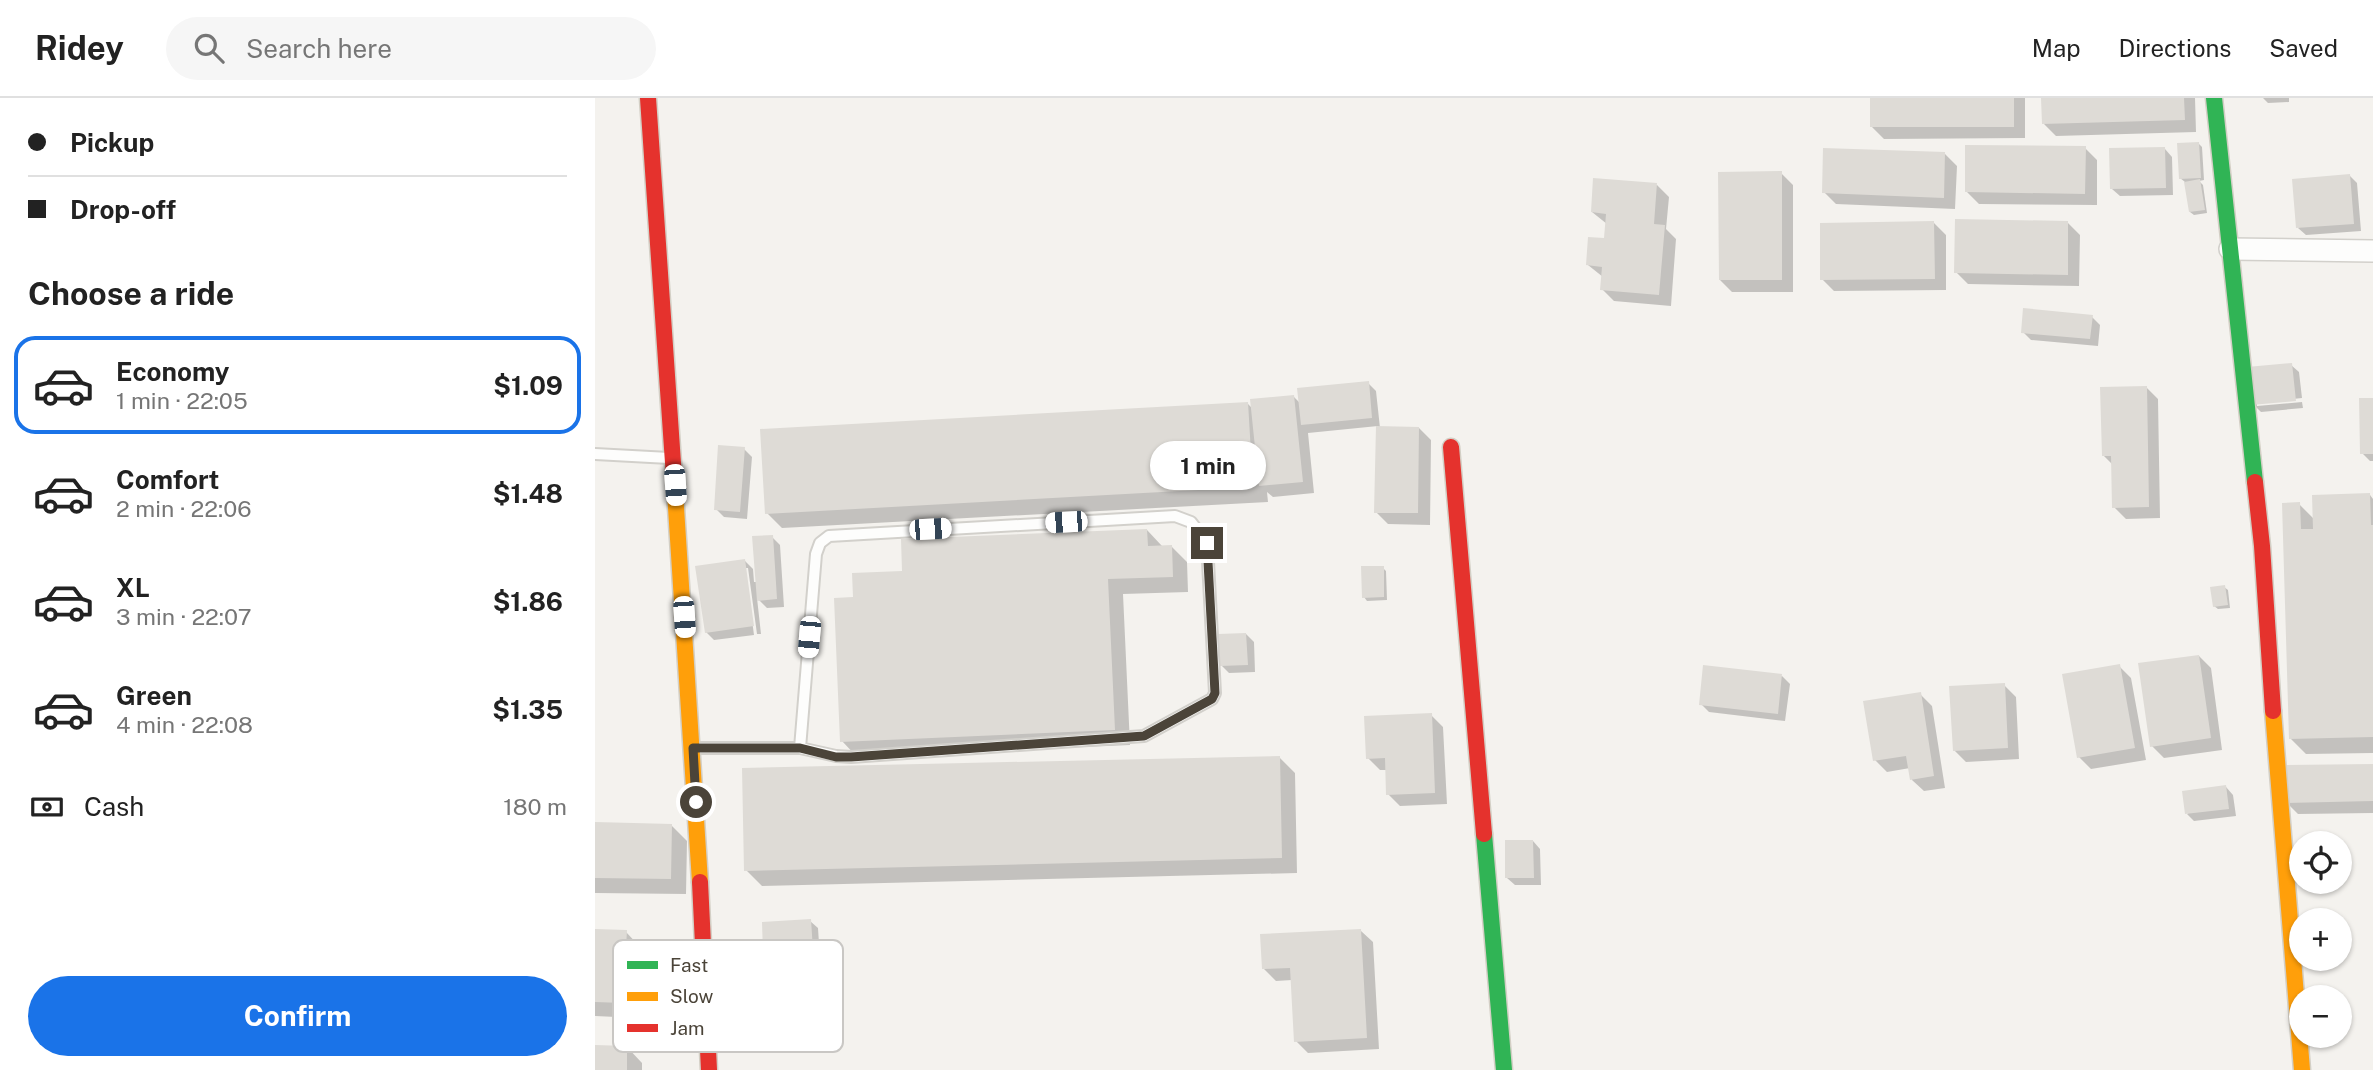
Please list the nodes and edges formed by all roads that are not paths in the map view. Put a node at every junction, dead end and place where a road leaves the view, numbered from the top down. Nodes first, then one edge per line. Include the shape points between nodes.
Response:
1 (647, 98) edge
2 (2214, 98) edge
3 (2230, 249) junction
4 (2373, 251) edge
5 (1451, 447) dead end
6 (595, 454) edge
7 (673, 458) junction
8 (693, 748) junction
9 (800, 748) junction
10 (703, 940) edge
11 (708, 1052) edge
12 (709, 1070) edge
13 (1504, 1070) edge
14 (2302, 1070) edge

1 - 7 street
2 - 3 street
3 - 4 street
3 - 14 street via 2262,546
5 - 13 street
6 - 7 lane
7 - 8 street
8 - 9 lane
8 - 10 street
9 - 9 lane via 851,757 1144,736 1212,699 1215,693 1207,543 1191,522 1175,516 829,536 816,554
11 - 12 street

